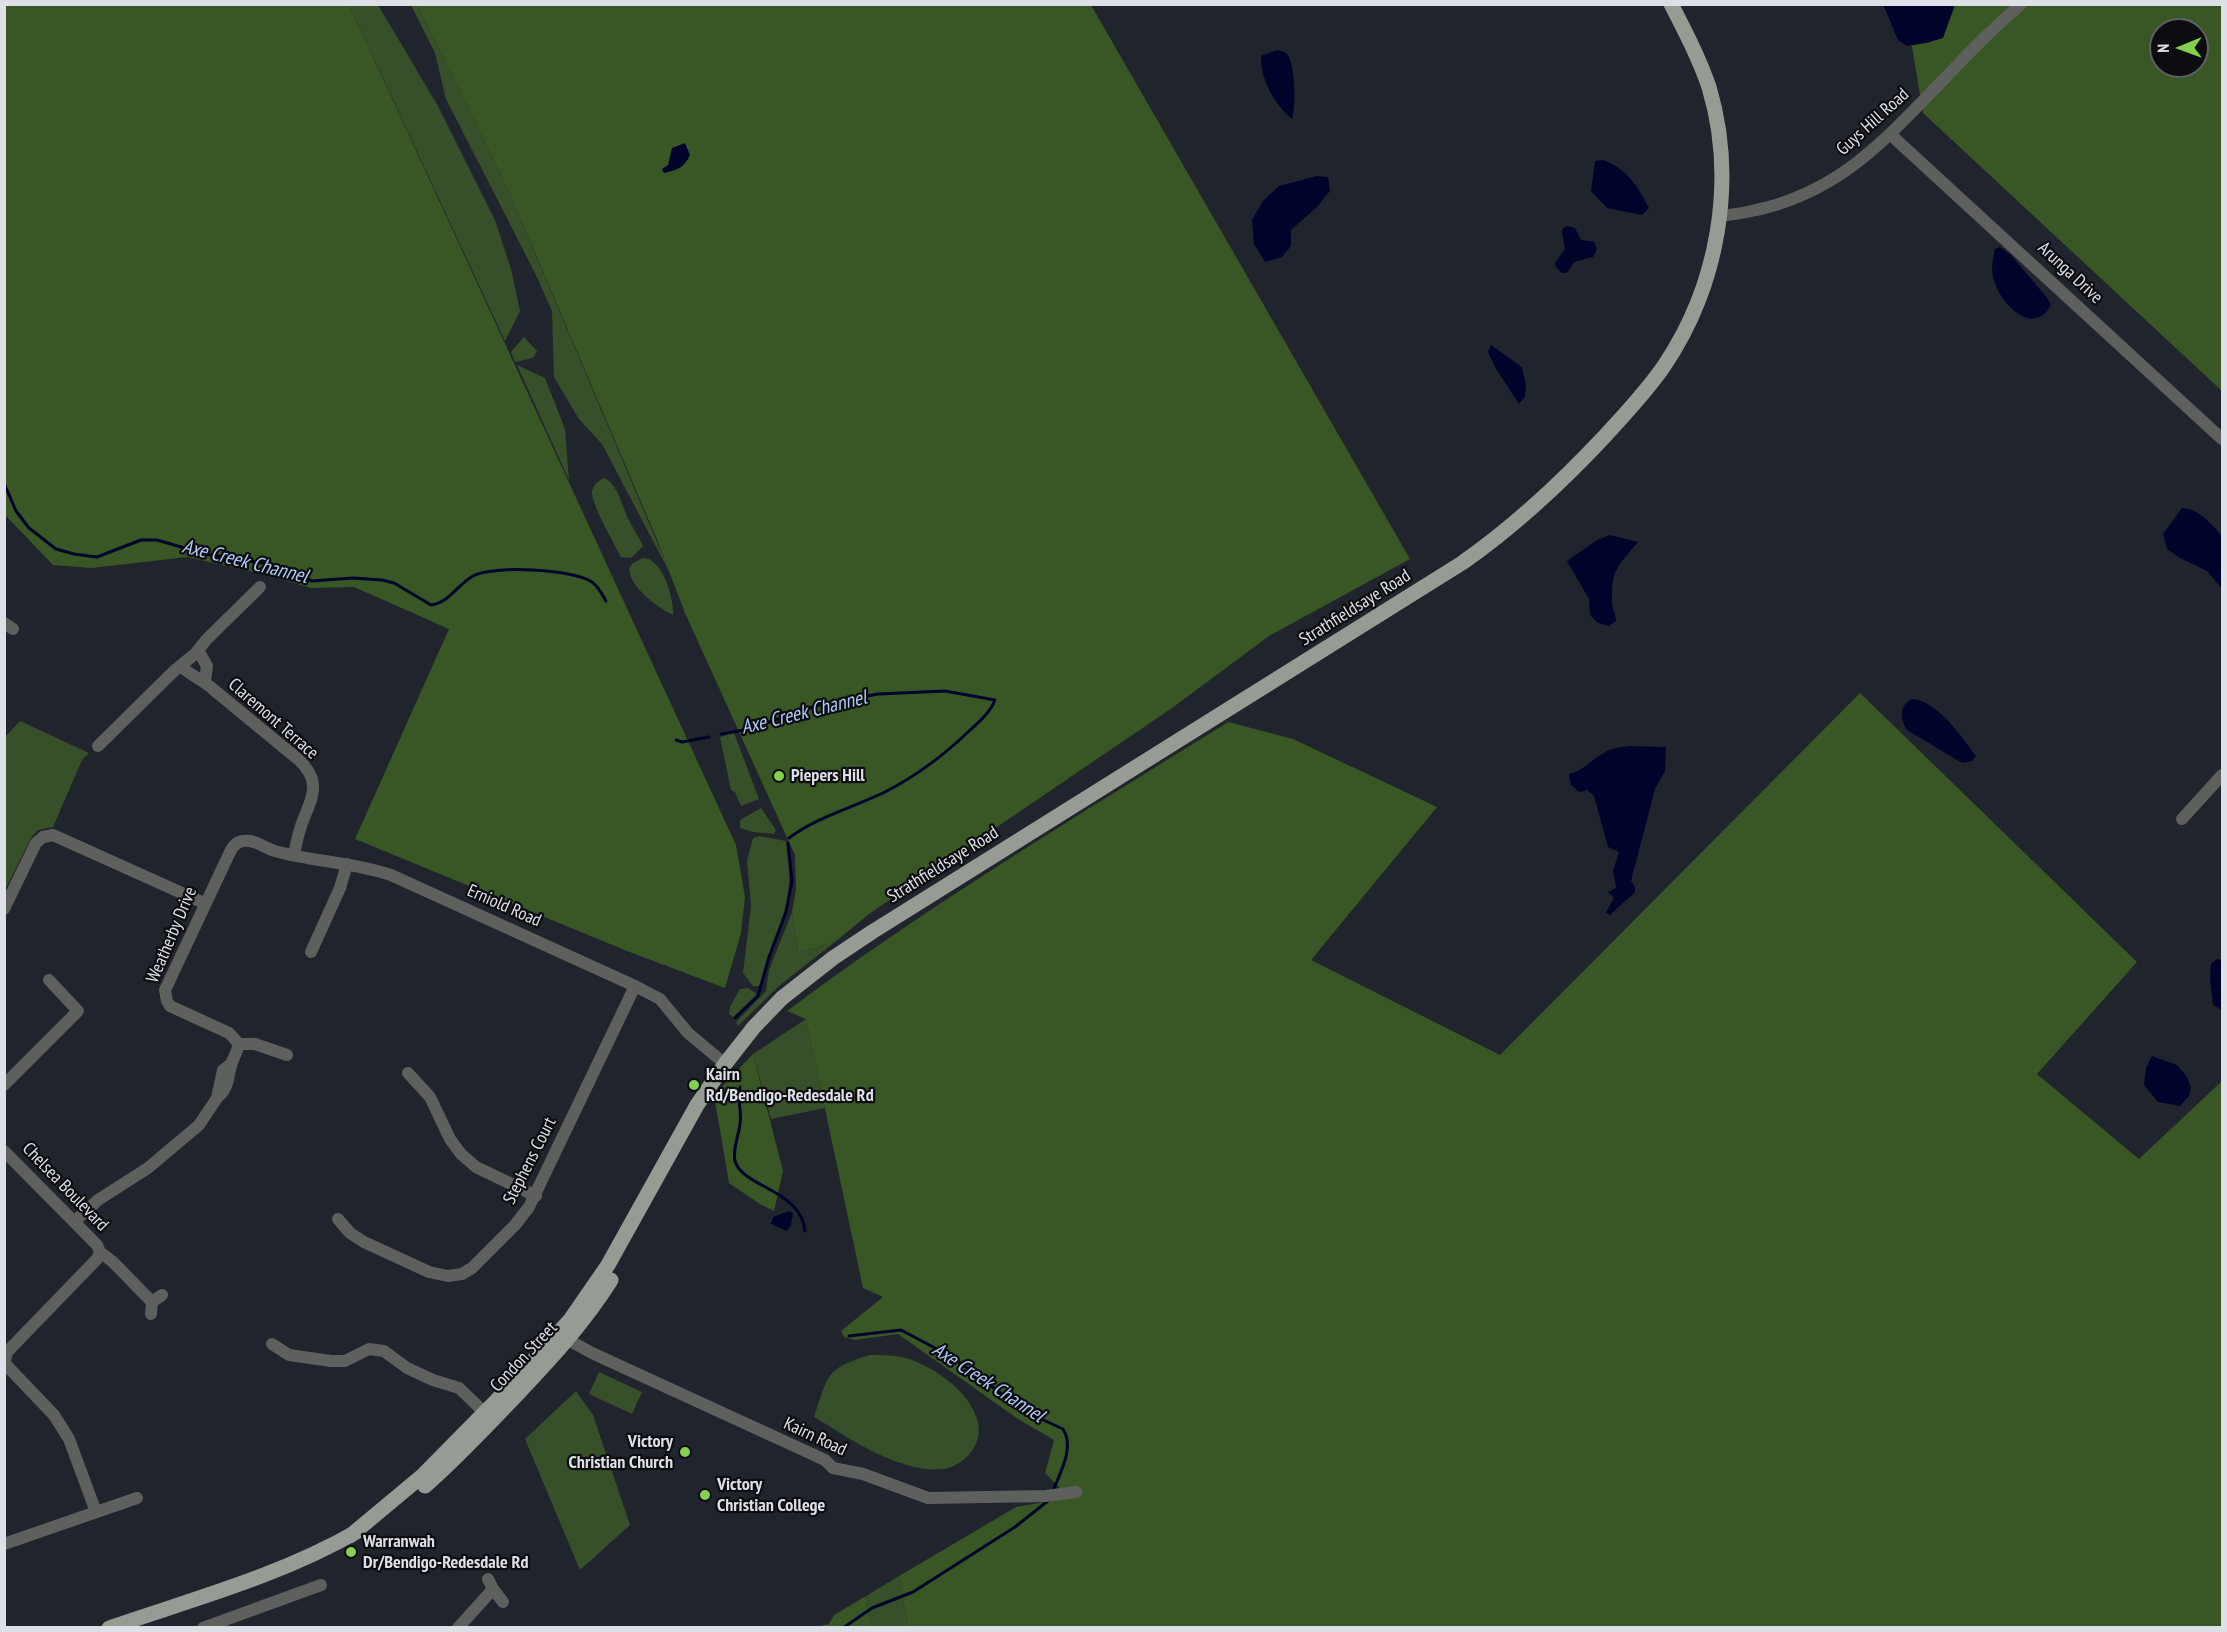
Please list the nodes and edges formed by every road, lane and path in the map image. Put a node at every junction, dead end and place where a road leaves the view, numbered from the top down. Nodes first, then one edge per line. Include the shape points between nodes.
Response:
1 (1671, 4) edge
2 (2021, 4) edge
3 (1891, 135) junction
4 (1720, 215) junction
5 (2223, 439) edge
6 (260, 587) dead end
7 (198, 650) junction
8 (180, 666) junction
9 (205, 681) junction
10 (98, 746) dead end
11 (2223, 775) edge
12 (2182, 819) dead end
13 (239, 842) joint
14 (294, 854) junction
15 (347, 864) junction
16 (204, 903) junction
17 (4, 909) edge
18 (311, 952) dead end
19 (49, 980) dead end
20 (635, 986) junction
21 (238, 1044) junction
22 (290, 1057) dead end
23 (725, 1064) junction
24 (408, 1073) dead end
25 (4, 1085) edge
26 (4, 1151) edge
27 (536, 1196) junction
28 (338, 1219) dead end
29 (74, 1222) junction
30 (100, 1252) junction
31 (155, 1304) dead end
32 (562, 1337) junction
33 (272, 1344) dead end
34 (5, 1355) edge
35 (484, 1412) junction
36 (1076, 1492) dead end
37 (137, 1498) dead end
38 (96, 1512) junction
39 (350, 1536) junction
40 (4, 1544) edge
41 (321, 1585) dead end
42 (503, 1602) dead end
43 (109, 1628) edge
44 (203, 1628) edge
45 (458, 1628) edge

1 - 4 main road, Strathfieldsaye Road via 1693,45 1714,109 1720,149
2 - 3 street, Guys Hill Road
3 - 4 street, Guys Hill Road via 1858,163 1813,190 1755,210
3 - 5 street, Arunga Drive
4 - 23 main road, Strathfieldsaye Road via 1712,261 1698,302 1664,366 1586,457 1521,518 1470,558 1414,594 833,958 766,1012
6 - 7 street
7 - 8 street
7 - 9 street, Claremont Terrace via 207,666
8 - 9 street, Claremont Terrace
8 - 10 street
9 - 14 street, Claremont Terrace via 299,760 312,778 313,795
11 - 12 street
13 - 14 street, Erniold Road via 249,840
13 - 16 street, Weatherby Drive
14 - 15 street, Erniold Road
15 - 18 street
15 - 20 street, Erniold Road via 391,874
16 - 17 street via 53,835 43,837 33,846
16 - 21 street, Weatherby Drive via 165,996 170,1006 229,1033
19 - 25 street via 78,1011
20 - 23 street, Erniold Road via 660,999 688,1033
20 - 27 street, Stephens Court
21 - 22 street, Weatherby Drive via 255,1044
21 - 29 street via 231,1064 223,1070 217,1098 205,1119 148,1168 98,1200
23 - 32 main road, Condon Street via 697,1105 608,1265
24 - 27 street via 430,1096 460,1154 476,1167
26 - 29 street, Chelsea Boulevard
27 - 28 street, Stephens Court via 520,1220 472,1268 454,1276 436,1274 364,1242
29 - 30 street, Chelsea Boulevard
30 - 31 street
30 - 34 street, Chelsea Boulevard
32 - 35 main road, Condon Street
32 - 36 street, Kairn Road via 825,1460 833,1468 863,1474 919,1496 958,1499
32 - 39 main road, Condon Street via 443,1470 401,1506
33 - 35 street via 289,1355 331,1361 345,1361 369,1349 384,1351 407,1368 459,1388
34 - 38 street via 9,1368 54,1415 69,1439
35 - 39 main road, Condon Street via 406,1491
37 - 38 street
38 - 40 street
39 - 43 main road, Condon Street via 264,1576
41 - 44 street
42 - 45 street via 491,1584

